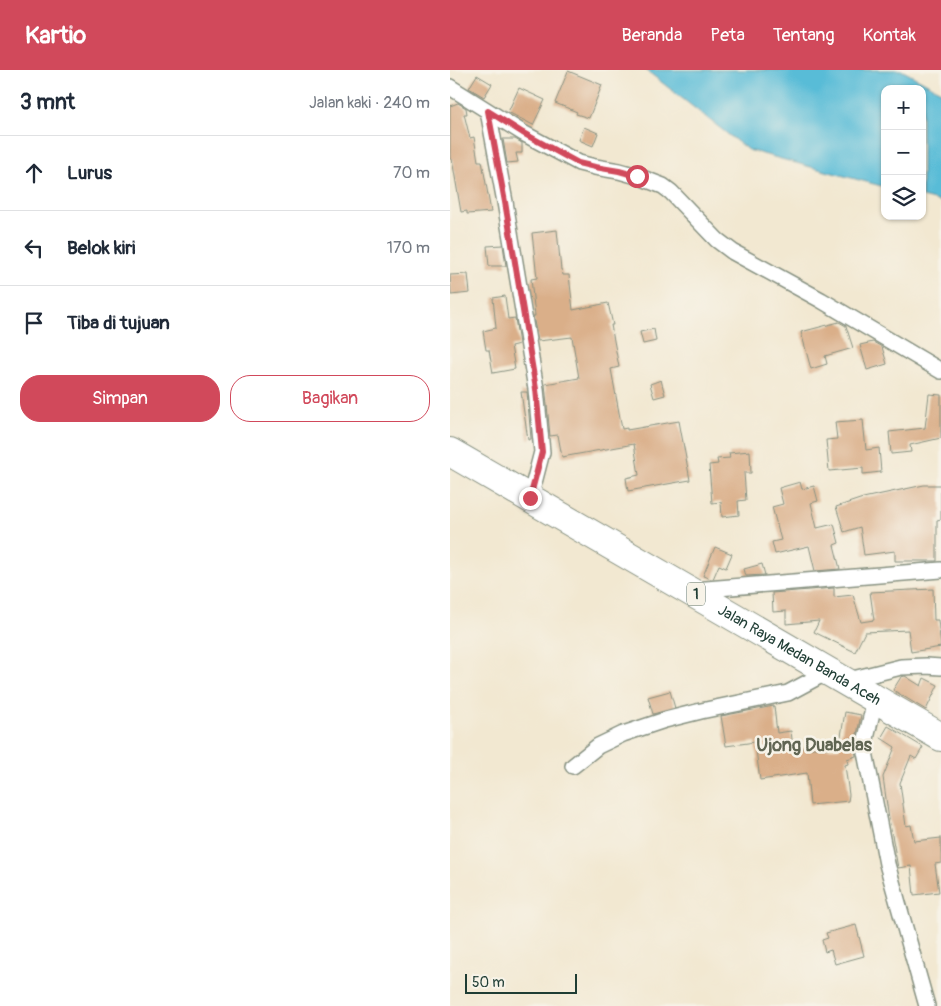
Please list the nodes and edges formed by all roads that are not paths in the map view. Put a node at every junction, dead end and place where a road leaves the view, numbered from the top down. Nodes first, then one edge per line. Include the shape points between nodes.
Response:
1 (450, 87) edge
2 (488, 111) junction
3 (941, 371) edge
4 (450, 452) edge
5 (530, 498) junction
6 (941, 570) edge
7 (690, 590) junction
8 (941, 667) edge
9 (837, 676) junction
10 (875, 700) junction
11 (941, 737) edge
12 (573, 766) dead end
13 (927, 1006) edge

1 - 2 street
2 - 3 street via 578,163 619,171 663,186 733,252
2 - 5 street via 536,389 542,452
4 - 5 highway, Jalan Raya Medan Banda Aceh / 1
5 - 7 highway, Jalan Raya Medan Banda Aceh / 1
6 - 7 street
7 - 9 highway, Jalan Raya Medan Banda Aceh / 1
8 - 9 street via 901,667
9 - 10 highway, Jalan Raya Medan Banda Aceh / 1
9 - 12 street via 788,693 701,710 623,734 598,746
10 - 11 highway, Jalan Raya Medan Banda Aceh / 1
10 - 13 street via 864,747 887,864

